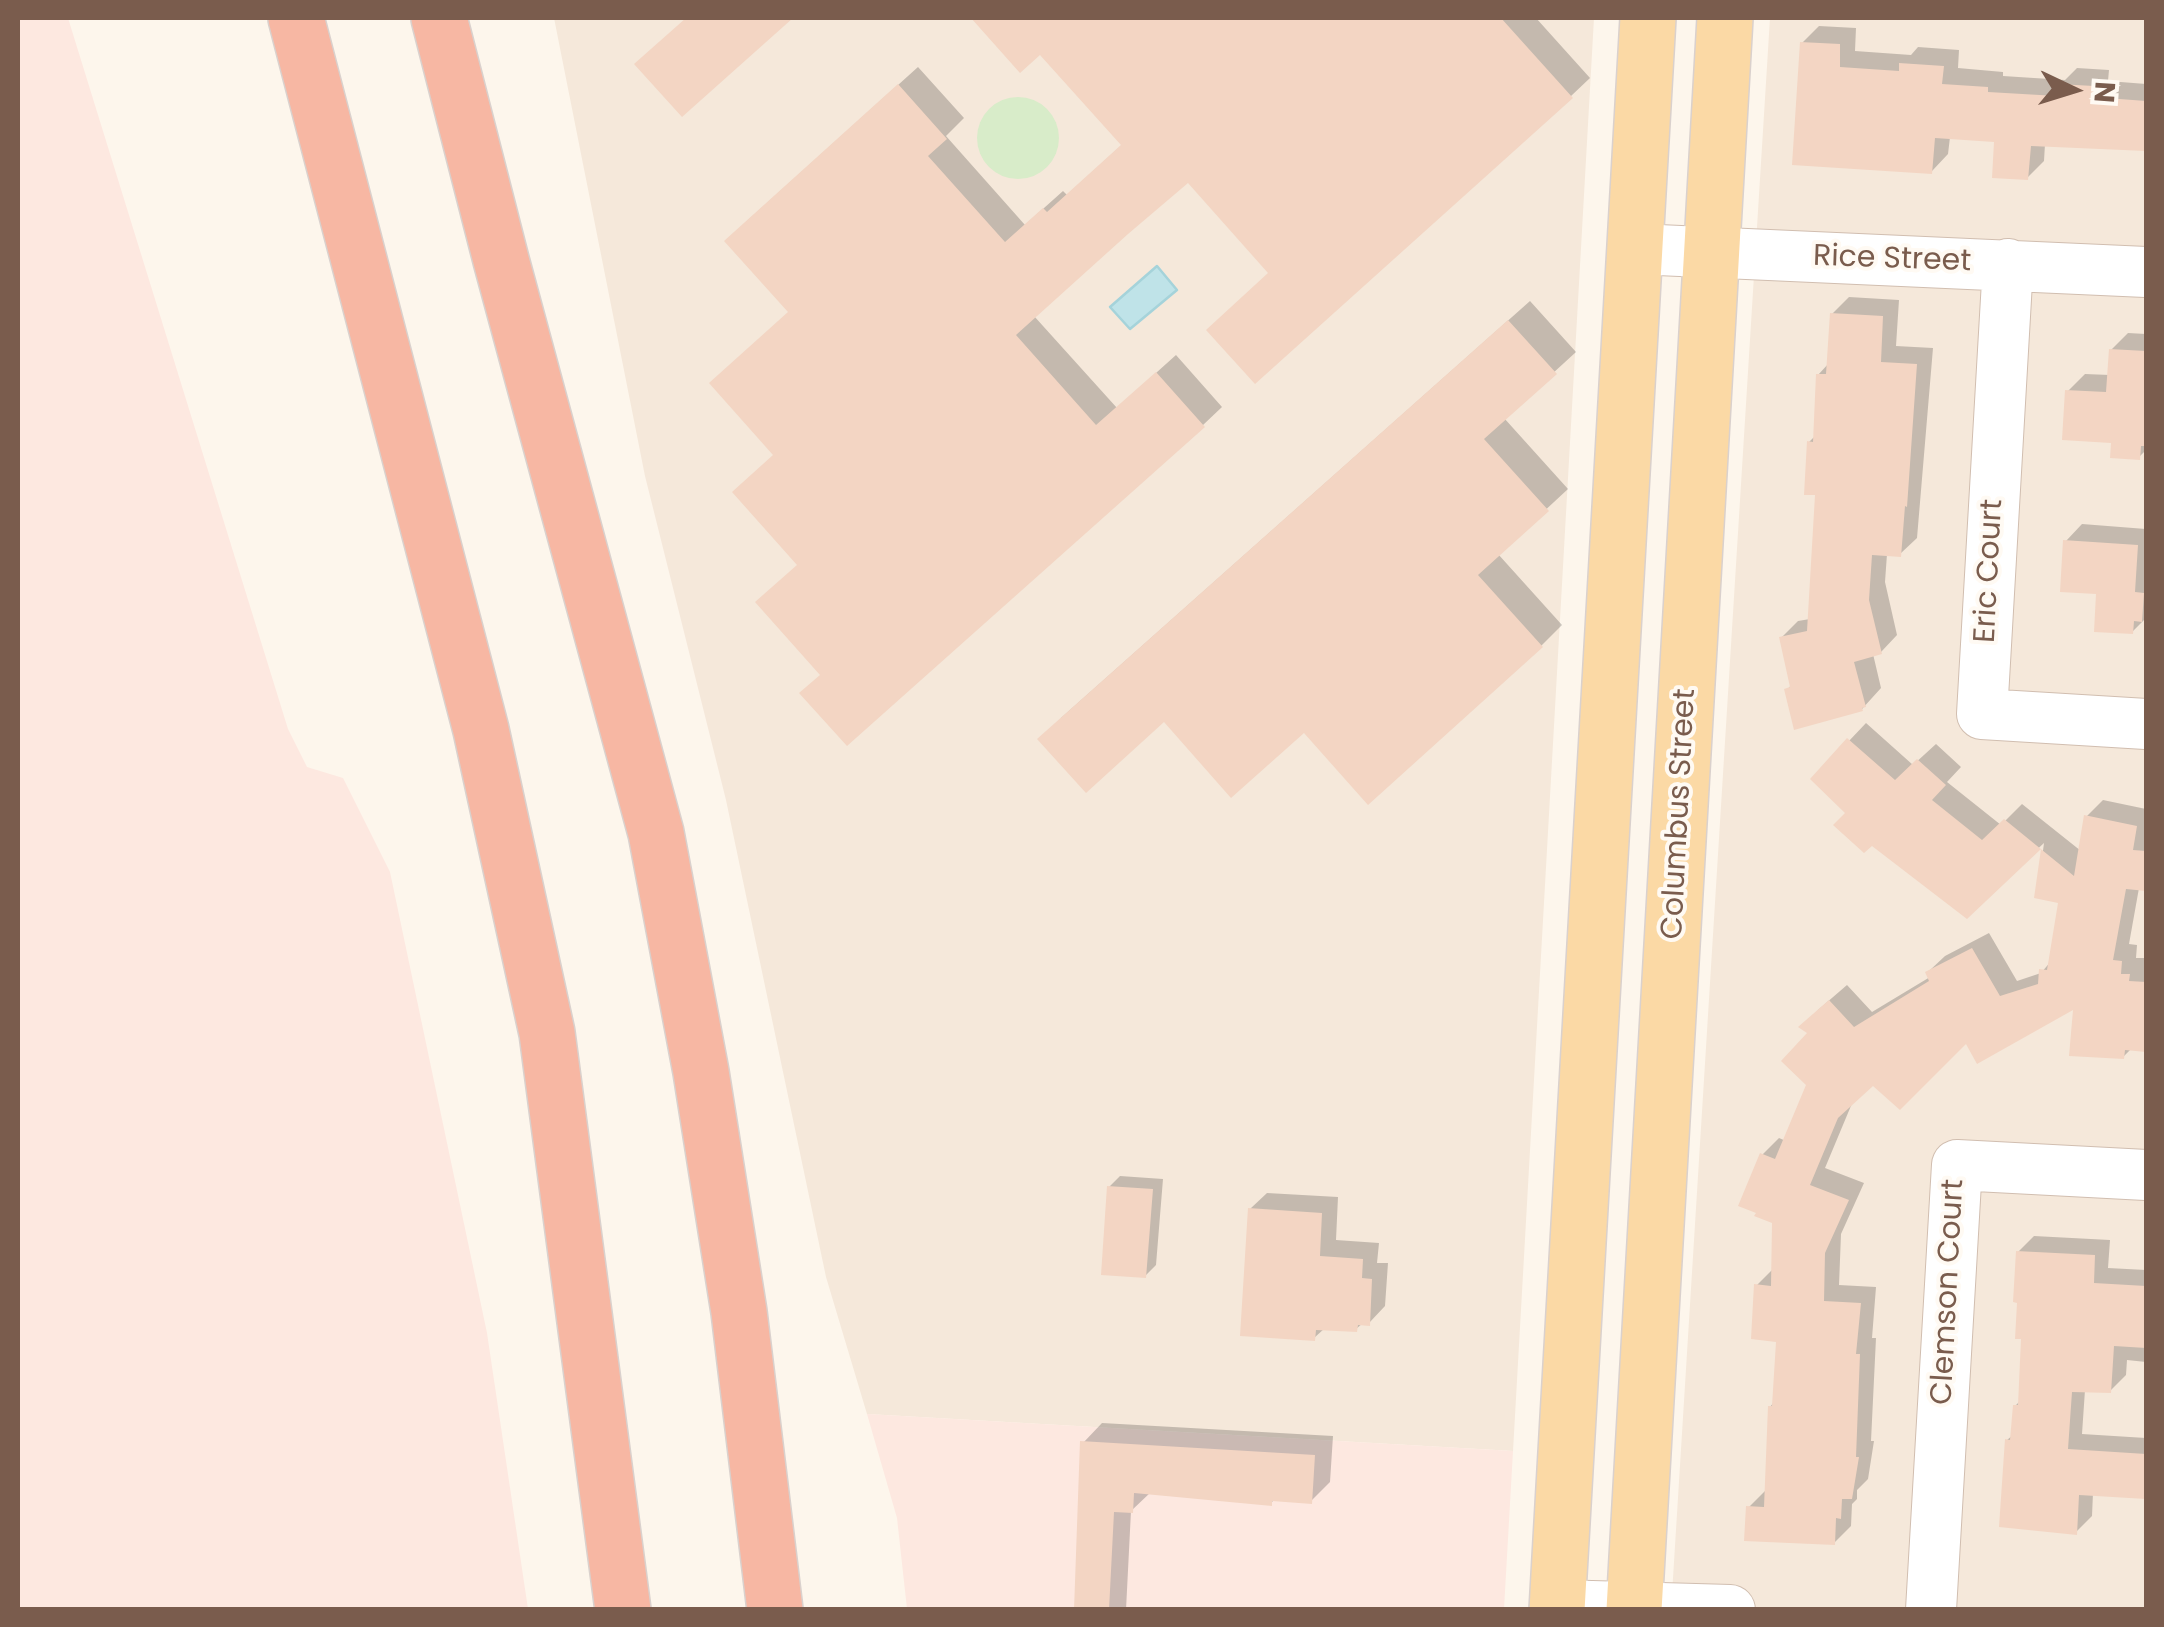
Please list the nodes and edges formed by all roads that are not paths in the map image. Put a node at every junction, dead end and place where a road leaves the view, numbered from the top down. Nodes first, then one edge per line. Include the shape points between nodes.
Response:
1 (439, 18) edge
2 (467, 18) edge
3 (1648, 18) edge
4 (1725, 18) edge
5 (298, 29) edge
6 (1636, 250) junction
7 (1713, 252) junction
8 (501, 260) junction
9 (2008, 264) junction
10 (2146, 272) edge
11 (2146, 724) edge
12 (2146, 1175) edge
13 (1557, 1607) edge
14 (1634, 1608) edge
15 (622, 1610) edge
16 (775, 1610) edge
17 (1730, 1610) edge
18 (1931, 1610) edge

1 - 8 highway
2 - 8 highway
3 - 6 main road
4 - 7 main road, Columbus Street
5 - 15 highway via 481,730 546,1033
6 - 7 street, Rice Street
6 - 13 main road
7 - 9 street, Rice Street
7 - 14 main road, Columbus Street
8 - 16 highway via 656,833 736,1294
9 - 10 street, Rice Street
9 - 11 street, Eric Court via 1982,714
12 - 18 street, Clemson Court via 1956,1164
13 - 14 street
14 - 17 street

